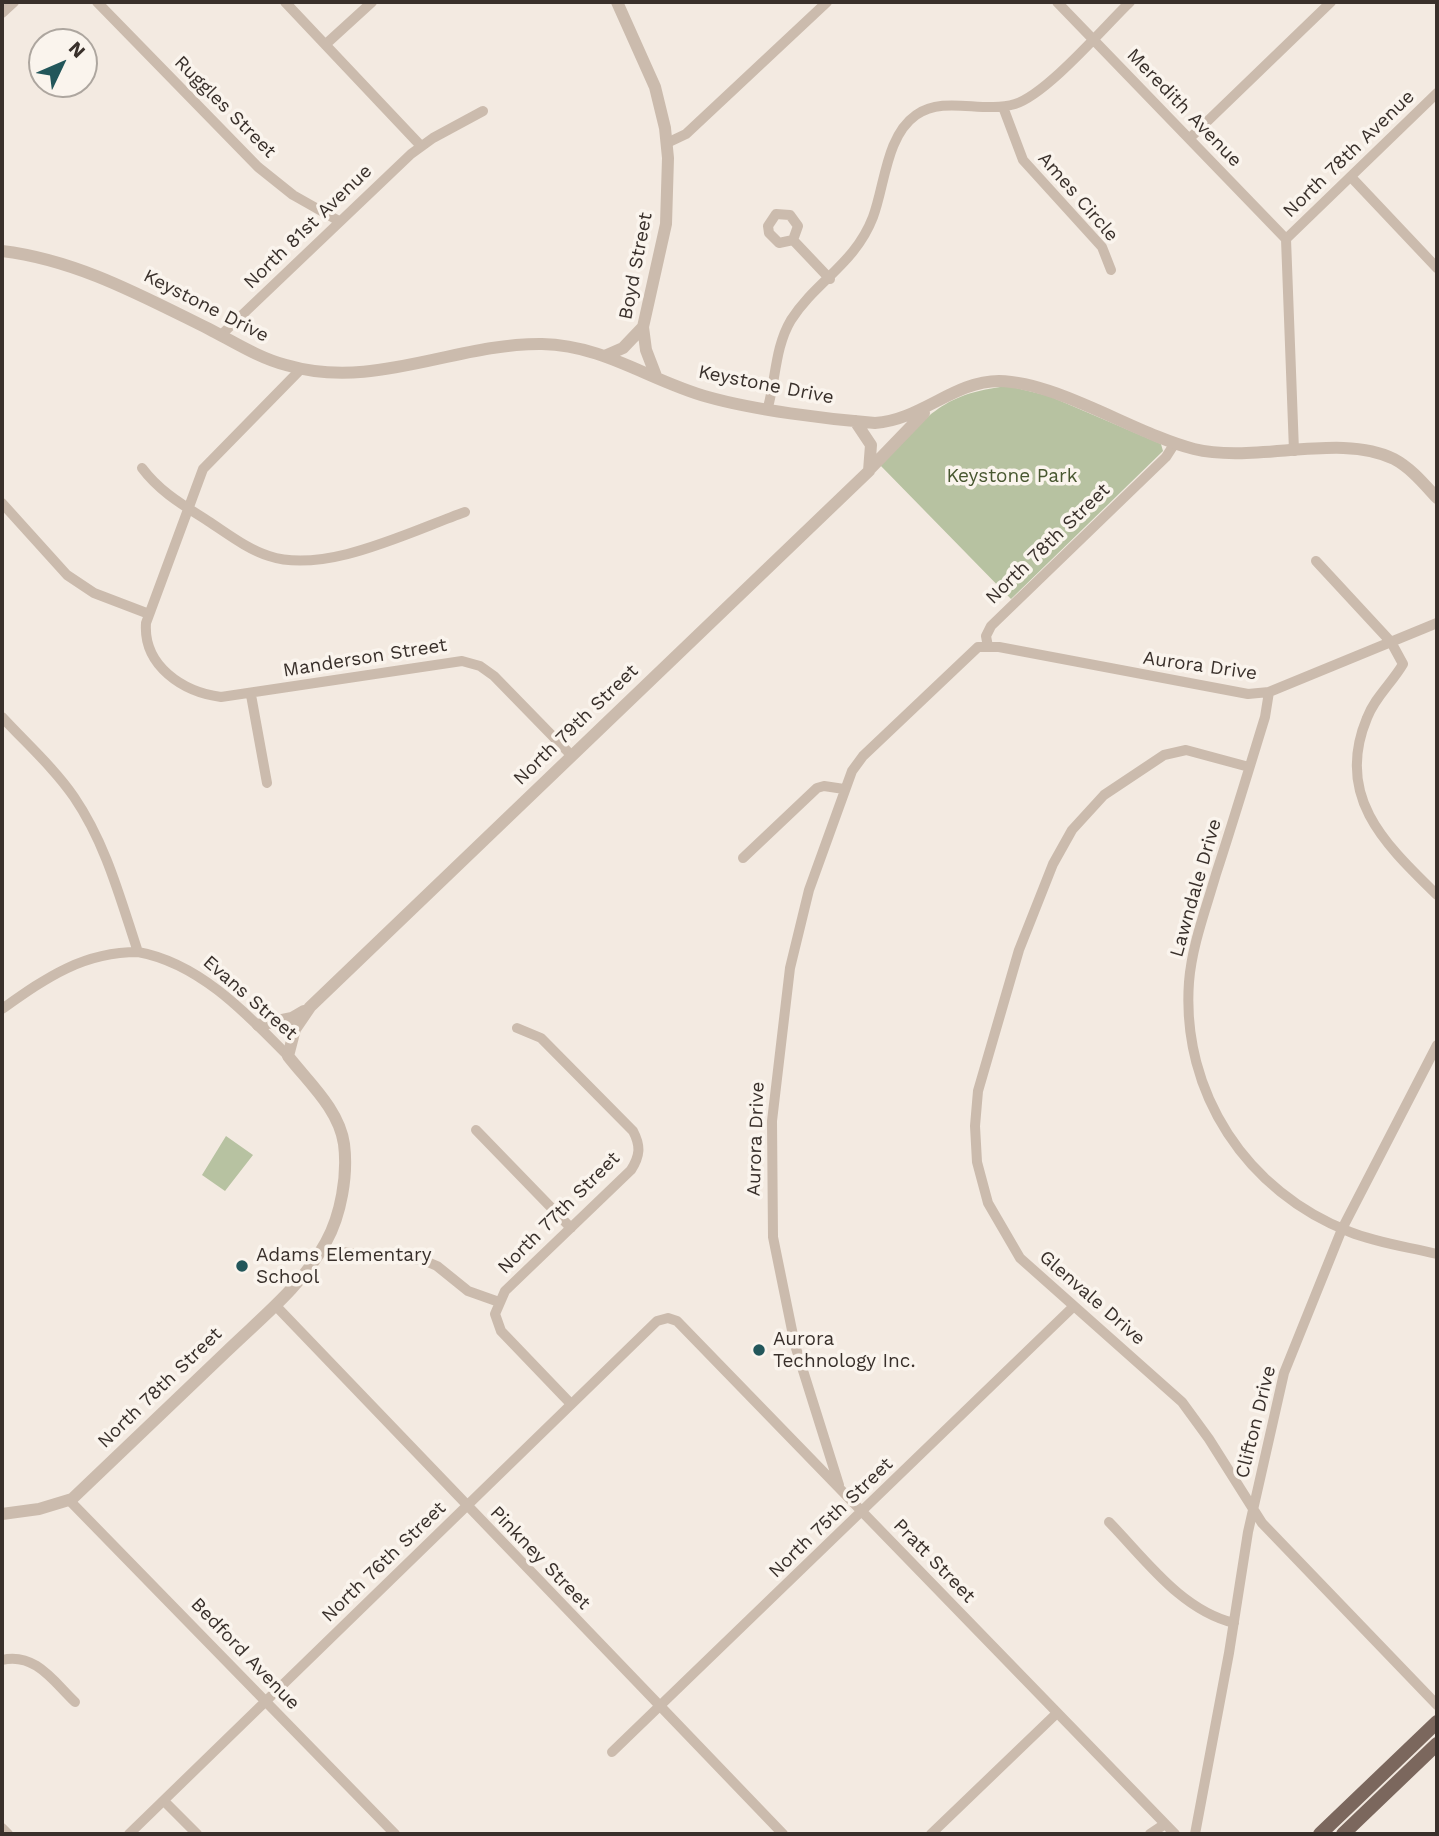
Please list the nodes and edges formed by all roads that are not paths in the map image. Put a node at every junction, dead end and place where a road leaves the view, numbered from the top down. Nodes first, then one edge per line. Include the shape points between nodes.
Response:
1 (13, 2) edge
2 (97, 2) edge
3 (285, 2) edge
4 (372, 2) edge
5 (618, 2) edge
6 (827, 2) edge
7 (1057, 2) edge
8 (1130, 2) edge
9 (1331, 2) edge
10 (2, 13) edge
11 (1092, 38) junction
12 (326, 44) junction
13 (1437, 93) edge
14 (1003, 107) junction
15 (483, 111) dead end
16 (1190, 138) junction
17 (667, 143) junction
18 (421, 146) junction
19 (1351, 177) junction
20 (339, 221) junction
21 (1286, 239) junction
22 (793, 240) dead end
23 (2, 251) edge
24 (1437, 268) edge
25 (1111, 270) dead end
26 (830, 279) junction
27 (643, 327) junction
28 (221, 335) junction
29 (607, 355) junction
30 (301, 369) junction
31 (656, 376) junction
32 (768, 407) junction
33 (930, 408) junction
34 (855, 421) junction
35 (1175, 443) junction
36 (1294, 451) junction
37 (142, 468) dead end
38 (869, 471) junction
39 (1437, 498) edge
40 (2, 503) edge
41 (187, 508) junction
42 (465, 512) dead end
43 (1316, 561) dead end
44 (149, 614) junction
45 (1437, 623) edge
46 (1391, 642) junction
47 (988, 647) junction
48 (1269, 692) junction
49 (251, 695) junction
50 (2, 717) edge
51 (572, 756) junction
52 (1249, 767) junction
53 (267, 783) dead end
54 (844, 789) junction
55 (743, 858) dead end
56 (1437, 895) edge
57 (138, 952) junction
58 (310, 1007) junction
59 (2, 1009) edge
60 (258, 1026) junction
61 (517, 1028) dead end
62 (1437, 1045) edge
63 (288, 1056) junction
64 (476, 1130) dead end
65 (571, 1228) junction
66 (1342, 1229) junction
67 (321, 1250) junction
68 (1437, 1254) edge
69 (499, 1302) junction
70 (275, 1305) junction
71 (1073, 1307) junction
72 (665, 1318) joint
73 (571, 1404) junction
74 (841, 1489) junction
75 (69, 1500) junction
76 (467, 1507) junction
77 (1253, 1507) junction
78 (862, 1512) junction
79 (2, 1514) edge
80 (1109, 1522) dead end
81 (1234, 1623) junction
82 (2, 1660) edge
83 (267, 1701) junction
84 (75, 1702) dead end
85 (1437, 1705) edge
86 (660, 1707) junction
87 (1057, 1713) junction
88 (1437, 1722) edge
89 (1437, 1744) edge
90 (612, 1752) dead end
91 (164, 1801) junction
92 (1165, 1824) junction
93 (2, 1828) edge
94 (1153, 1833) edge
95 (8, 1834) edge
96 (129, 1834) edge
97 (197, 1834) edge
98 (395, 1834) edge
99 (783, 1834) edge
100 (931, 1834) edge
101 (1175, 1834) edge
102 (1195, 1834) edge
103 (1320, 1834) edge
104 (1343, 1834) edge

1 - 10 street
2 - 20 street, Ruggles Street via 258,167 293,195
3 - 12 street
4 - 12 street
5 - 17 street, Boyd Street via 655,87
6 - 17 street via 686,134
7 - 11 street, Meredith Avenue
8 - 11 street
9 - 16 street
11 - 14 street via 1035,93
11 - 16 street, Meredith Avenue
12 - 18 street
13 - 19 street, North 78th Avenue
14 - 25 street, Ames Circle via 1023,160 1102,247
14 - 26 street via 934,107 909,121 895,142 866,233
15 - 18 street, North 81st Avenue
16 - 21 street, Meredith Avenue
17 - 27 street, Boyd Street via 666,224
18 - 20 street, North 81st Avenue
19 - 21 street, North 78th Avenue
19 - 24 street
20 - 28 street, North 81st Avenue
21 - 36 street, North 78th Avenue
22 - 26 street
23 - 28 street, Keystone Drive via 52,260 105,278
26 - 32 street via 800,308 785,332
27 - 29 street via 623,348
27 - 31 street, Boyd Street
28 - 30 street, Keystone Drive
29 - 30 street, Keystone Drive via 526,344 370,373
29 - 31 street, Keystone Drive
30 - 41 street via 210,460
31 - 32 street, Keystone Drive via 708,397
32 - 34 street, Keystone Drive
33 - 34 street, Keystone Drive via 893,421
33 - 35 street, Keystone Drive via 974,385 1012,382
33 - 38 street, North 79th Street
34 - 38 street via 871,445
35 - 36 street, Keystone Drive via 1234,454
35 - 47 street, North 78th Street via 1166,457 991,626 986,636
36 - 39 street, Keystone Drive via 1379,453 1401,463
37 - 41 street via 157,488
38 - 51 street, North 79th Street
40 - 44 street via 67,575 94,593
41 - 42 street via 257,551 304,562 335,558
41 - 44 street
43 - 46 street
44 - 49 street, Manderson Street via 149,648 174,679 212,696
45 - 46 street, Aurora Drive
46 - 48 street, Aurora Drive
46 - 56 street via 1403,664 1367,717 1358,749 1359,783 1379,835
47 - 48 street, Aurora Drive via 1248,694
47 - 54 street via 978,647 863,755
48 - 52 street, Lawndale Drive
49 - 51 street, Manderson Street via 462,661 494,676
49 - 53 street
50 - 57 street via 57,775 86,816 109,864
51 - 58 street, North 79th Street
52 - 66 street, Lawndale Drive via 1192,957 1188,1004 1193,1050 1211,1107 1242,1155 1287,1198
52 - 71 street, Glenvale Drive via 1173,751 1104,795 1063,844 1019,952 978,1091 977,1162 988,1203 1009,1242
54 - 55 street via 817,788
54 - 74 street, Aurora Drive via 809,890 790,968 776,1071 771,1171 773,1237 788,1312
57 - 59 street via 115,952 75,962
57 - 60 street, Evans Street via 179,964
58 - 60 street, North 79th Street via 292,1018
58 - 63 street, North 79th Street via 296,1029
60 - 63 street, Evans Street
61 - 65 street, North 77th Street via 541,1038 633,1131 639,1147 631,1170
62 - 66 street, Clifton Drive
63 - 67 street, Evans Street via 334,1115 344,1145 342,1194
64 - 65 street
65 - 69 street, North 77th Street
66 - 68 street, Lawndale Drive
66 - 77 street, Clifton Drive via 1284,1373
67 - 69 street via 423,1260 468,1291
67 - 70 street, North 78th Street
69 - 73 street via 495,1314 501,1331
70 - 75 street, North 78th Street
70 - 76 street, Pinkney Street
71 - 77 street, Glenvale Drive via 1182,1402
71 - 78 street, North 75th Street
72 - 73 street, North 76th Street
72 - 74 street, Pratt Street via 677,1321
73 - 76 street, North 76th Street
74 - 78 street, Pratt Street
75 - 79 street, North 78th Street
75 - 83 street, Bedford Avenue
76 - 83 street, North 76th Street
76 - 86 street, Pinkney Street
77 - 81 street, Clifton Drive
77 - 85 street, Glenvale Drive via 1262,1522
78 - 86 street, North 75th Street
78 - 87 street, Pratt Street
80 - 81 street via 1189,1603 1216,1619
81 - 102 street, Clifton Drive
82 - 84 street via 17,1658 38,1665
83 - 91 street, North 76th Street
83 - 98 street, Bedford Avenue
86 - 90 street, North 75th Street
86 - 99 street, Pinkney Street
87 - 92 street, Pratt Street
87 - 100 street
88 - 103 main road
89 - 104 main road
91 - 96 street, North 76th Street
91 - 97 street
92 - 94 street
92 - 101 street, Pratt Street
93 - 95 street

